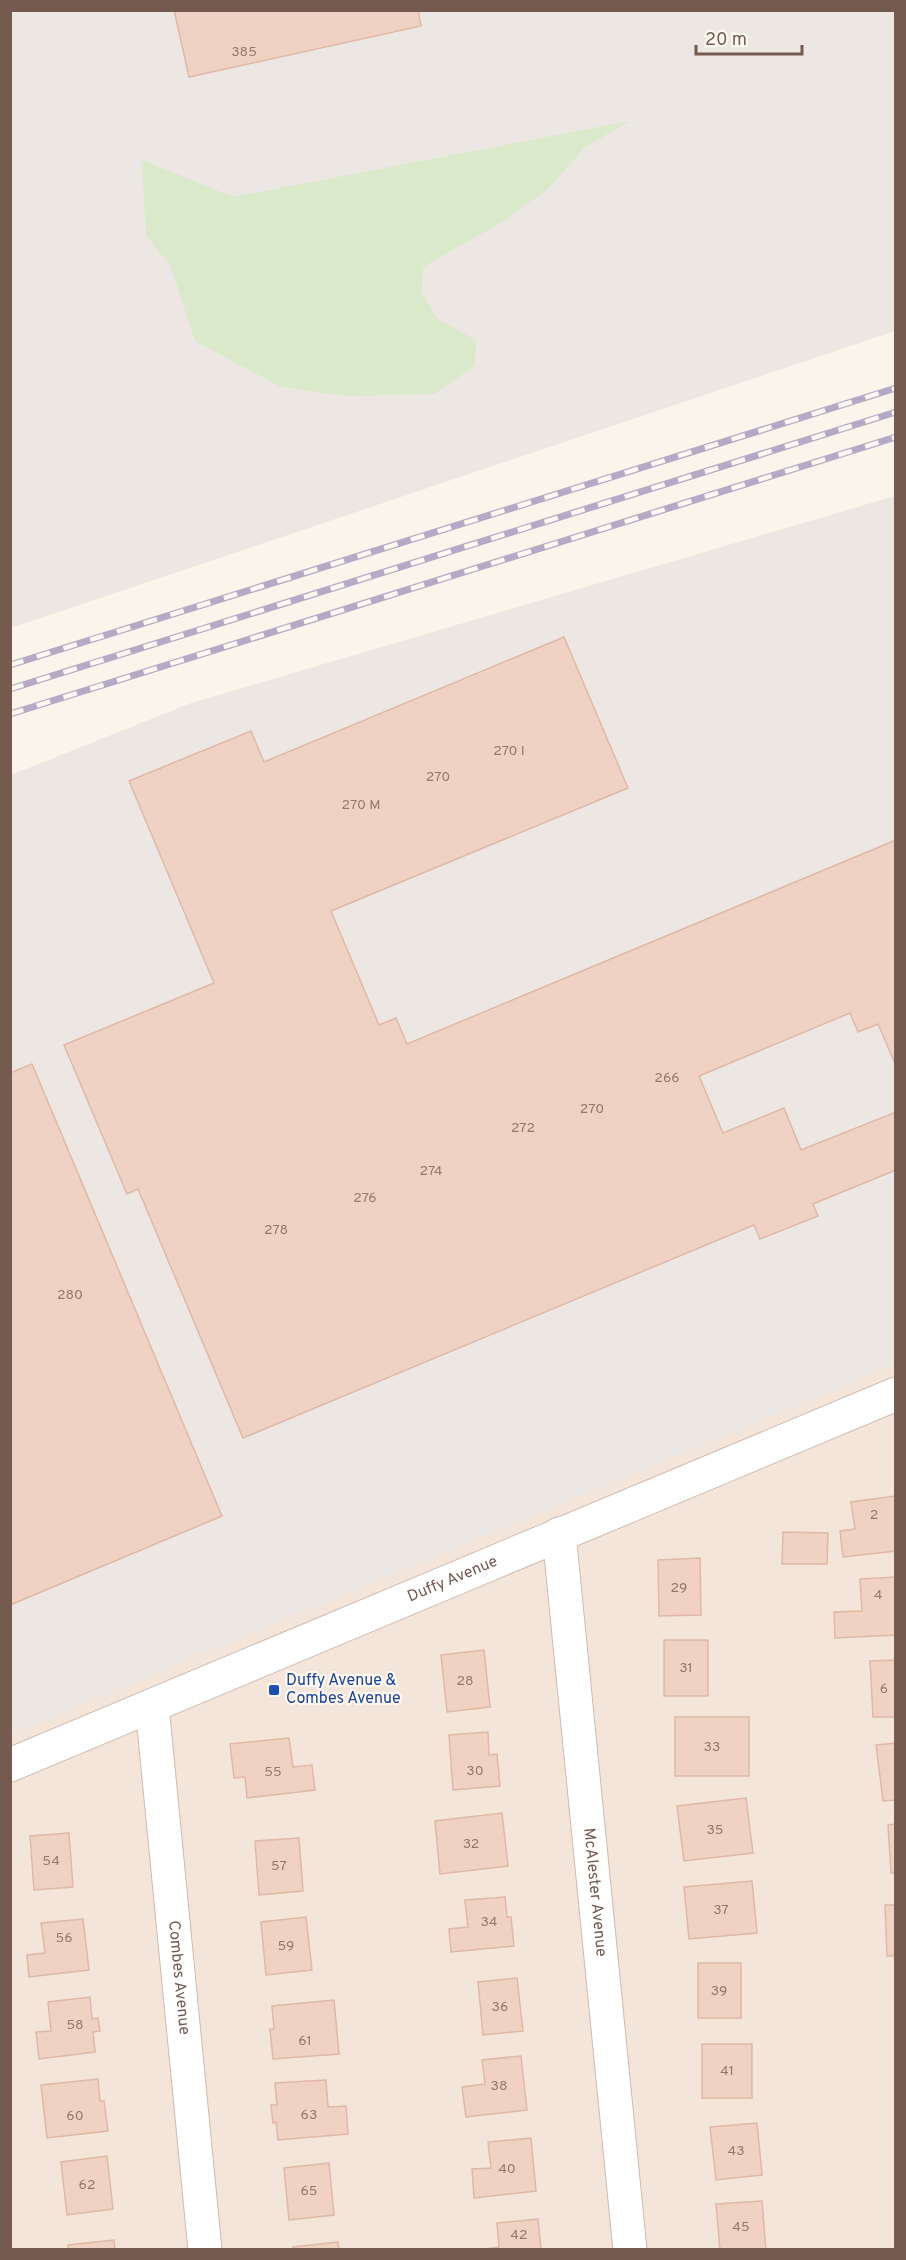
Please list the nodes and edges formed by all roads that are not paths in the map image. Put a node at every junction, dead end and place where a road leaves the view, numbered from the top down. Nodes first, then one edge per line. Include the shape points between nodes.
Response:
1 (896, 1394) edge
2 (559, 1534) junction
3 (152, 1706) junction
4 (10, 1765) edge
5 (204, 2250) edge
6 (630, 2250) edge

1 - 2 street, Duffy Avenue
2 - 3 street, Duffy Avenue
2 - 6 street, McAlester Avenue
3 - 4 street, Duffy Avenue
3 - 5 street, Combes Avenue

